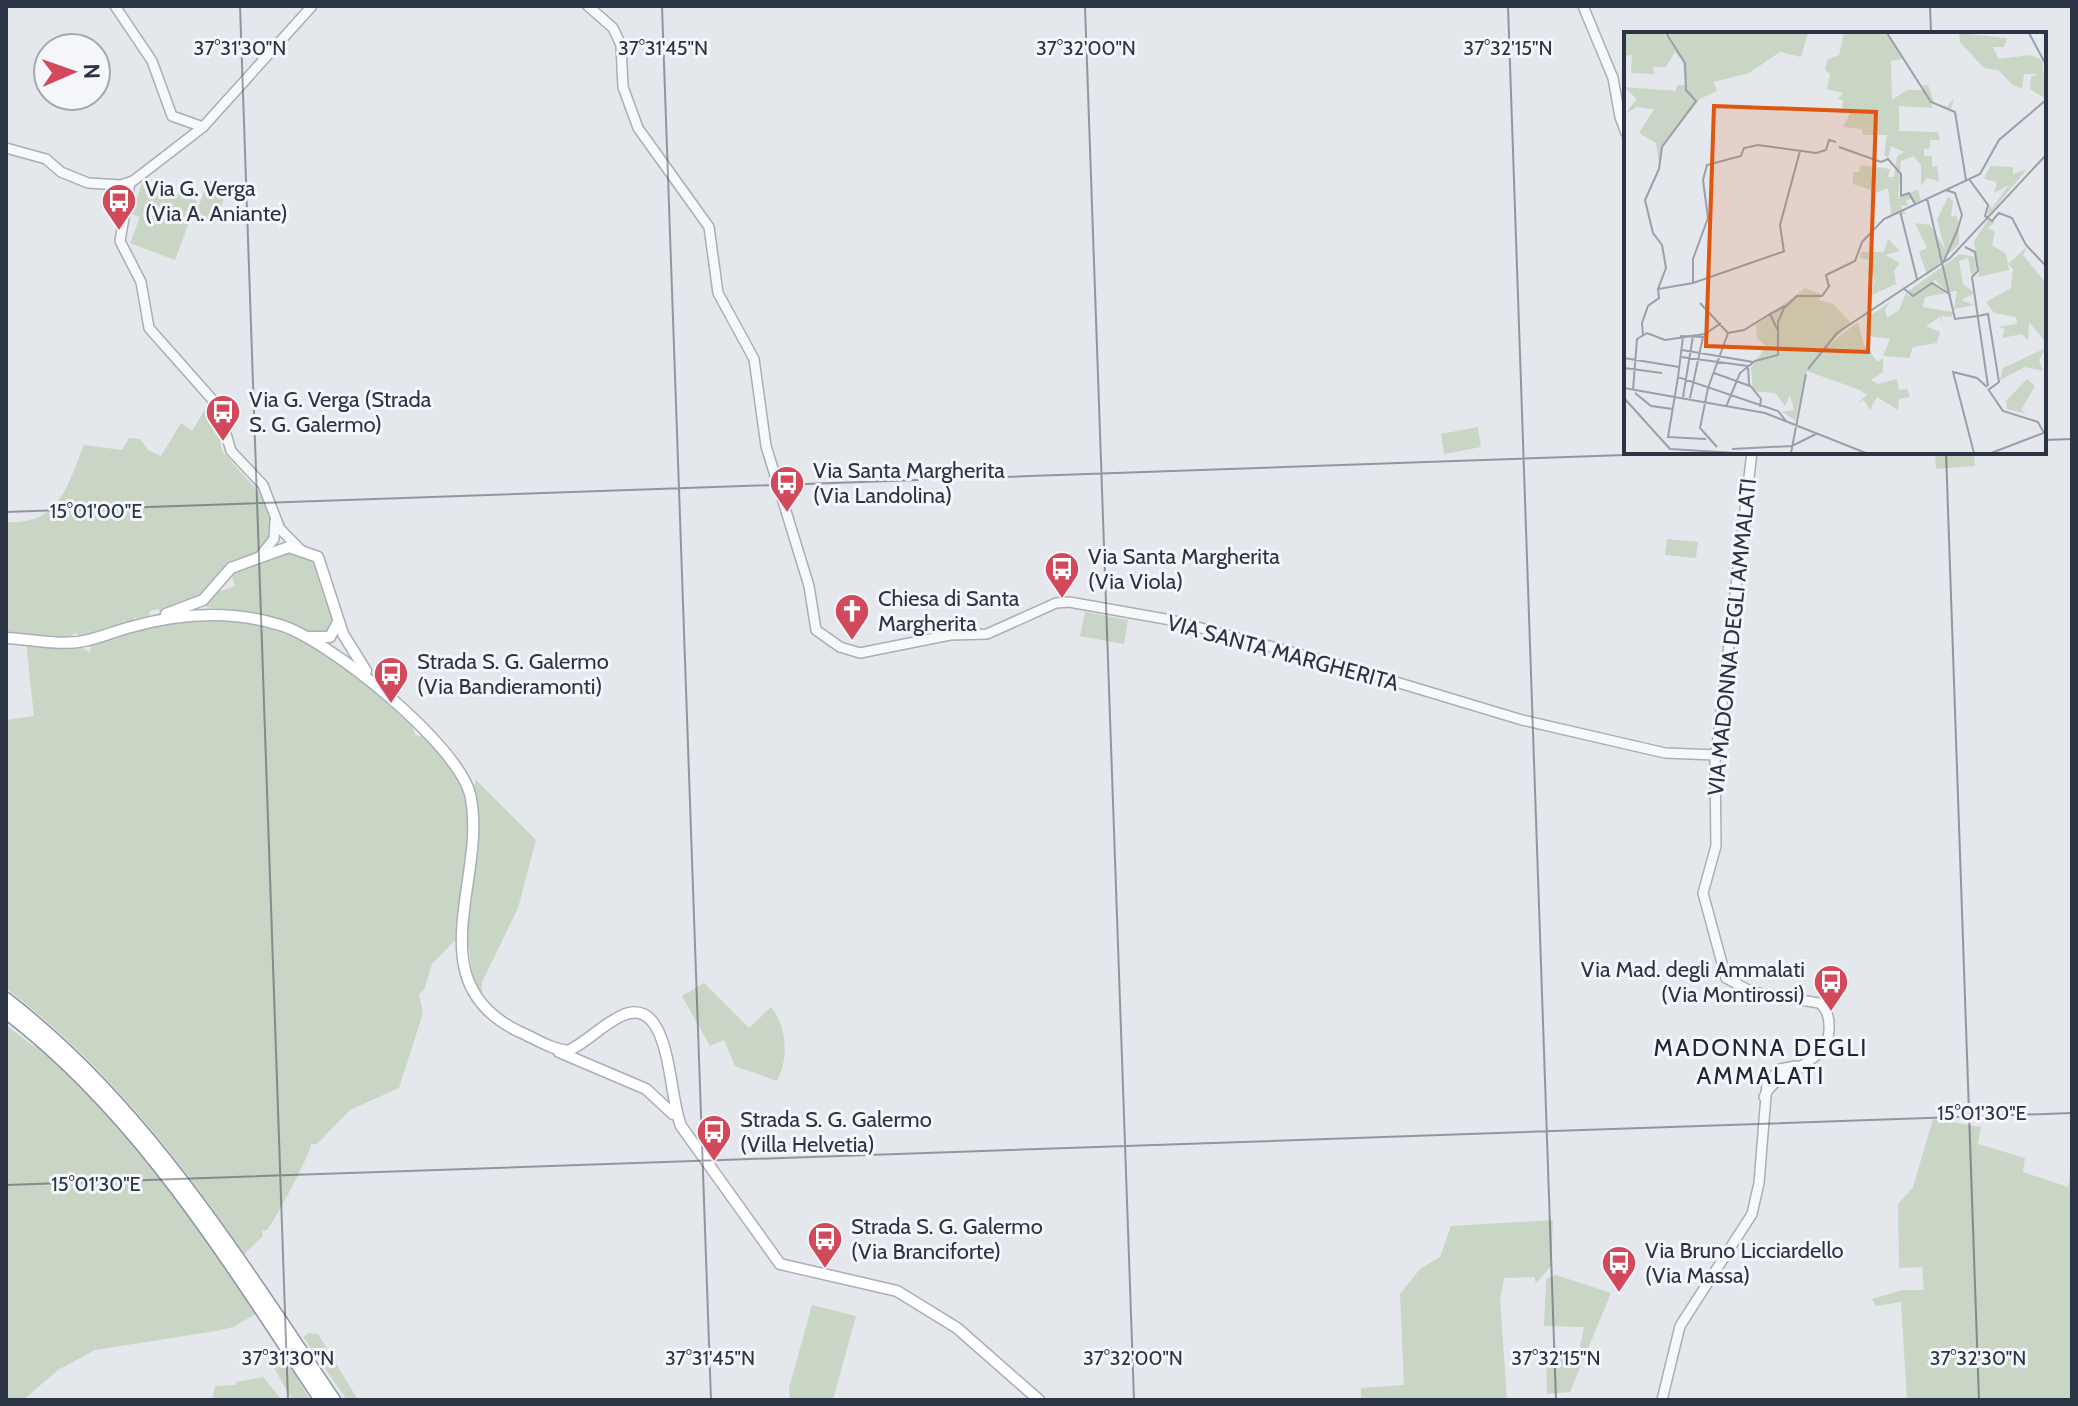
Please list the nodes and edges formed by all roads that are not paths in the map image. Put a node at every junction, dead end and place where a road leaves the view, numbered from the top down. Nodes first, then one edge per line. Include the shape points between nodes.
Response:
1 (115, 6) edge
2 (312, 6) edge
3 (588, 6) edge
4 (1583, 6) edge
5 (203, 127) junction
6 (1624, 128) edge
7 (6, 148) edge
8 (125, 184) junction
9 (1752, 454) edge
10 (274, 514) junction
11 (301, 550) junction
12 (258, 558) junction
13 (203, 600) junction
14 (217, 614) junction
15 (338, 621) junction
16 (130, 627) junction
17 (302, 634) junction
18 (6, 638) edge
19 (391, 700) junction
20 (1716, 755) junction
21 (6, 999) edge
22 (6, 1012) edge
23 (550, 1046) junction
24 (575, 1047) junction
25 (586, 1063) junction
26 (672, 1096) junction
27 (658, 1097) junction
28 (681, 1126) junction
29 (321, 1400) edge
30 (334, 1400) edge
31 (1039, 1400) edge
32 (1662, 1400) edge

1 - 5 street via 152,61 172,116
2 - 5 street
3 - 20 street, VIA SANTA MARGHERITA via 613,28 621,45 623,87 641,133 706,220 718,293 754,359 766,446 819,634 847,651 895,648 950,635 978,636 1069,602 1171,620 1522,720 1665,753
4 - 6 street via 1613,78
5 - 8 street
7 - 8 street via 46,159 88,183
8 - 10 street via 120,241 141,282 149,328 218,406 231,451 263,485
9 - 20 street, VIA MADONNA DEGLI AMMALATI
10 - 11 street via 280,529
10 - 12 street via 274,539
11 - 12 main road via 289,547
11 - 15 main road via 318,557
12 - 13 main road via 231,568
13 - 14 main road via 204,610
13 - 16 main road
14 - 16 main road
14 - 17 main road via 259,619
15 - 17 main road via 325,638
15 - 19 main road via 350,650
16 - 18 main road via 79,642
17 - 19 main road
19 - 23 main road via 458,766 469,793 461,936 465,974 479,1000 501,1022
20 - 32 street, VIA MADONNA DEGLI AMMALATI via 1716,846 1703,893 1721,966 1737,986 1824,1007 1828,1041 1818,1057 1773,1073 1764,1097 1752,1214 1680,1326
21 - 30 highway via 107,1089 157,1147 225,1237
22 - 29 highway via 101,1096 142,1143 191,1205
23 - 24 main road via 568,1051
23 - 25 main road
24 - 25 main road via 575,1056
24 - 26 main road via 622,1015 649,1016 662,1035
25 - 27 main road
26 - 27 main road
26 - 28 main road
27 - 28 main road
28 - 31 main road via 783,1266 897,1291 957,1328

